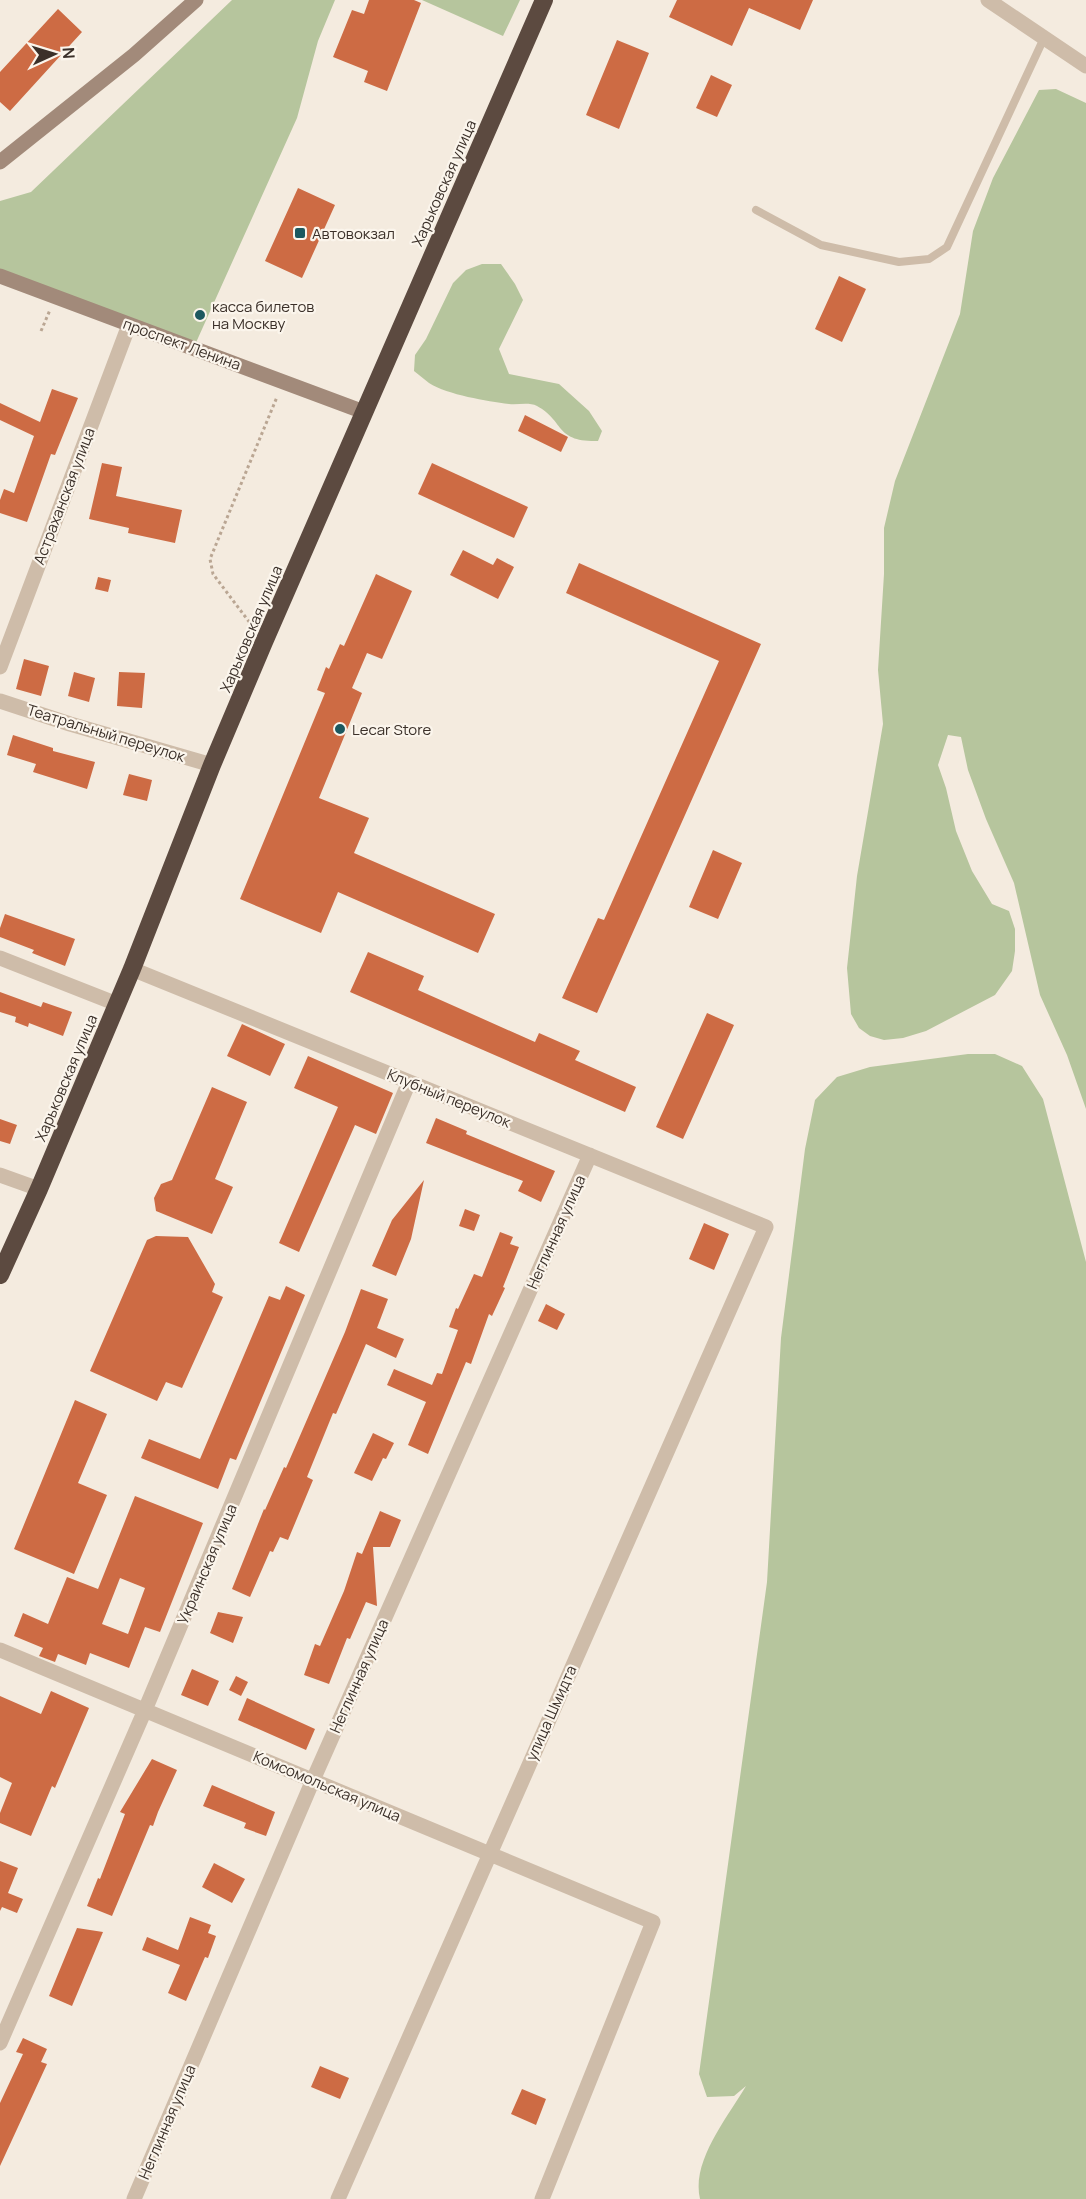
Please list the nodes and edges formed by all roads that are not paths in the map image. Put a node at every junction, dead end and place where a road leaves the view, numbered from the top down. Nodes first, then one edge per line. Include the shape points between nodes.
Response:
1 (544, 0) edge
2 (988, 0) edge
3 (191, 1) edge
4 (1044, 38) junction
5 (1086, 66) edge
6 (0, 162) edge
7 (756, 210) dead end
8 (0, 276) edge
9 (129, 325) junction
10 (364, 412) junction
11 (0, 667) edge
12 (0, 701) edge
13 (212, 765) junction
14 (0, 958) edge
15 (132, 969) junction
16 (117, 1004) junction
17 (409, 1082) junction
18 (590, 1155) junction
19 (0, 1175) edge
20 (39, 1189) junction
21 (766, 1227) joint
22 (0, 1275) edge
23 (0, 1650) edge
24 (145, 1710) junction
25 (313, 1780) junction
26 (488, 1853) junction
27 (0, 2043) edge
28 (134, 2199) edge
29 (338, 2199) edge
30 (542, 2199) edge

1 - 10 highway, Харьковская улица
2 - 4 street
3 - 6 main road via 134,55
4 - 5 street
4 - 7 lane via 947,247 929,259 899,262 820,245
8 - 9 main road, проспект Ленина
9 - 10 main road, проспект Ленина
9 - 11 street, Астраханская улица
10 - 13 highway, Харьковская улица
12 - 13 street, Театральный переулок
13 - 15 highway, Харьковская улица
14 - 16 street
15 - 16 highway, Харьковская улица
15 - 17 street, Клубный переулок
16 - 20 highway, Харьковская улица
17 - 18 street, Клубный переулок
17 - 24 street, Украинская улица
18 - 21 street, Клубный переулок
18 - 25 street, Неглинная улица
19 - 20 street
20 - 22 highway, Харьковская улица
21 - 26 street, улица Шмидта
23 - 24 street, Комсомольская улица
24 - 25 street, Комсомольская улица
24 - 27 street, Украинская улица
25 - 26 street, Комсомольская улица
25 - 28 street, Неглинная улица
26 - 29 street, улица Шмидта
26 - 30 street, Комсомольская улица via 653,1922

